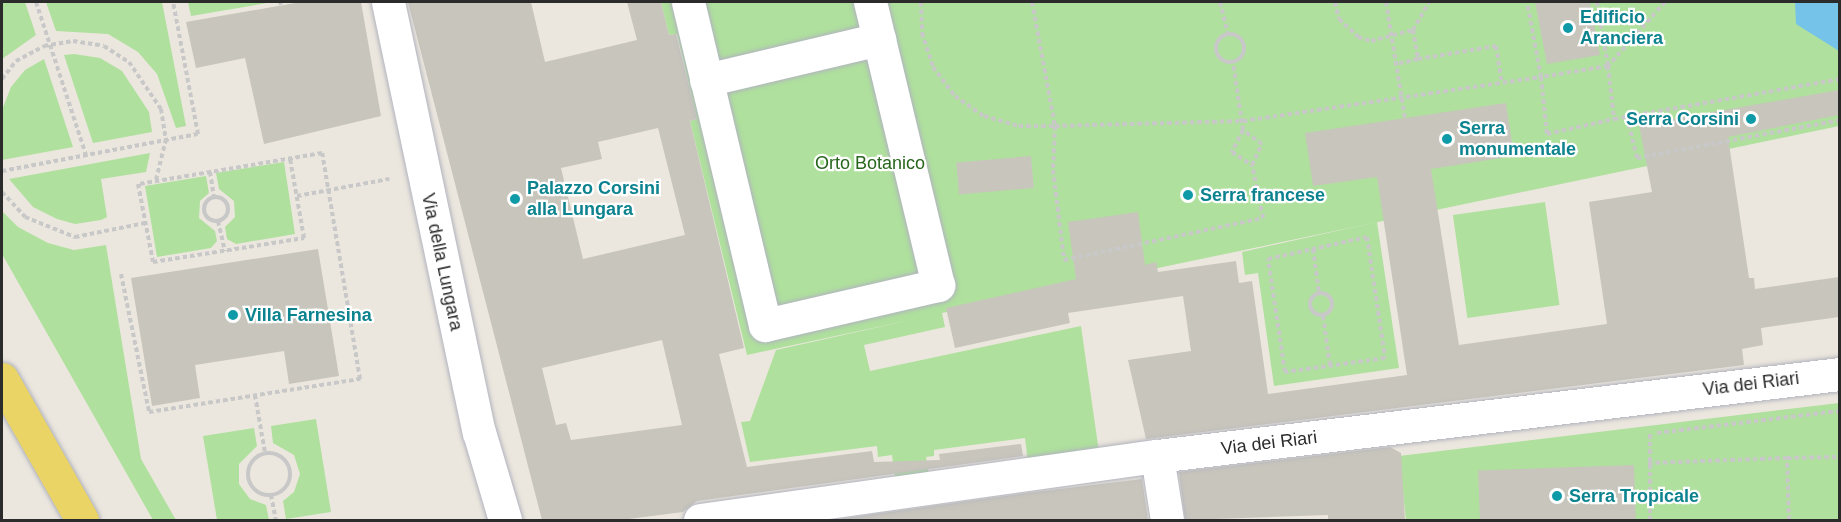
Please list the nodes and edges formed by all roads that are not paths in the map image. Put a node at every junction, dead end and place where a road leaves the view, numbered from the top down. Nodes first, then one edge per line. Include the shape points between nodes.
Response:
1 (388, 2) edge
2 (688, 2) edge
3 (870, 2) edge
4 (879, 39) junction
5 (706, 80) junction
6 (1839, 374) edge
7 (2, 379) edge
8 (1157, 456) junction
9 (82, 520) edge
10 (505, 520) edge
11 (699, 520) edge
12 (1167, 520) edge

1 - 10 street, Via della Lungara via 477,421
2 - 5 street
3 - 4 street
4 - 5 street
4 - 5 street via 938,285 765,325
6 - 8 street, Via dei Riari
7 - 9 main road
8 - 11 street, Via dei Riari
8 - 12 street

